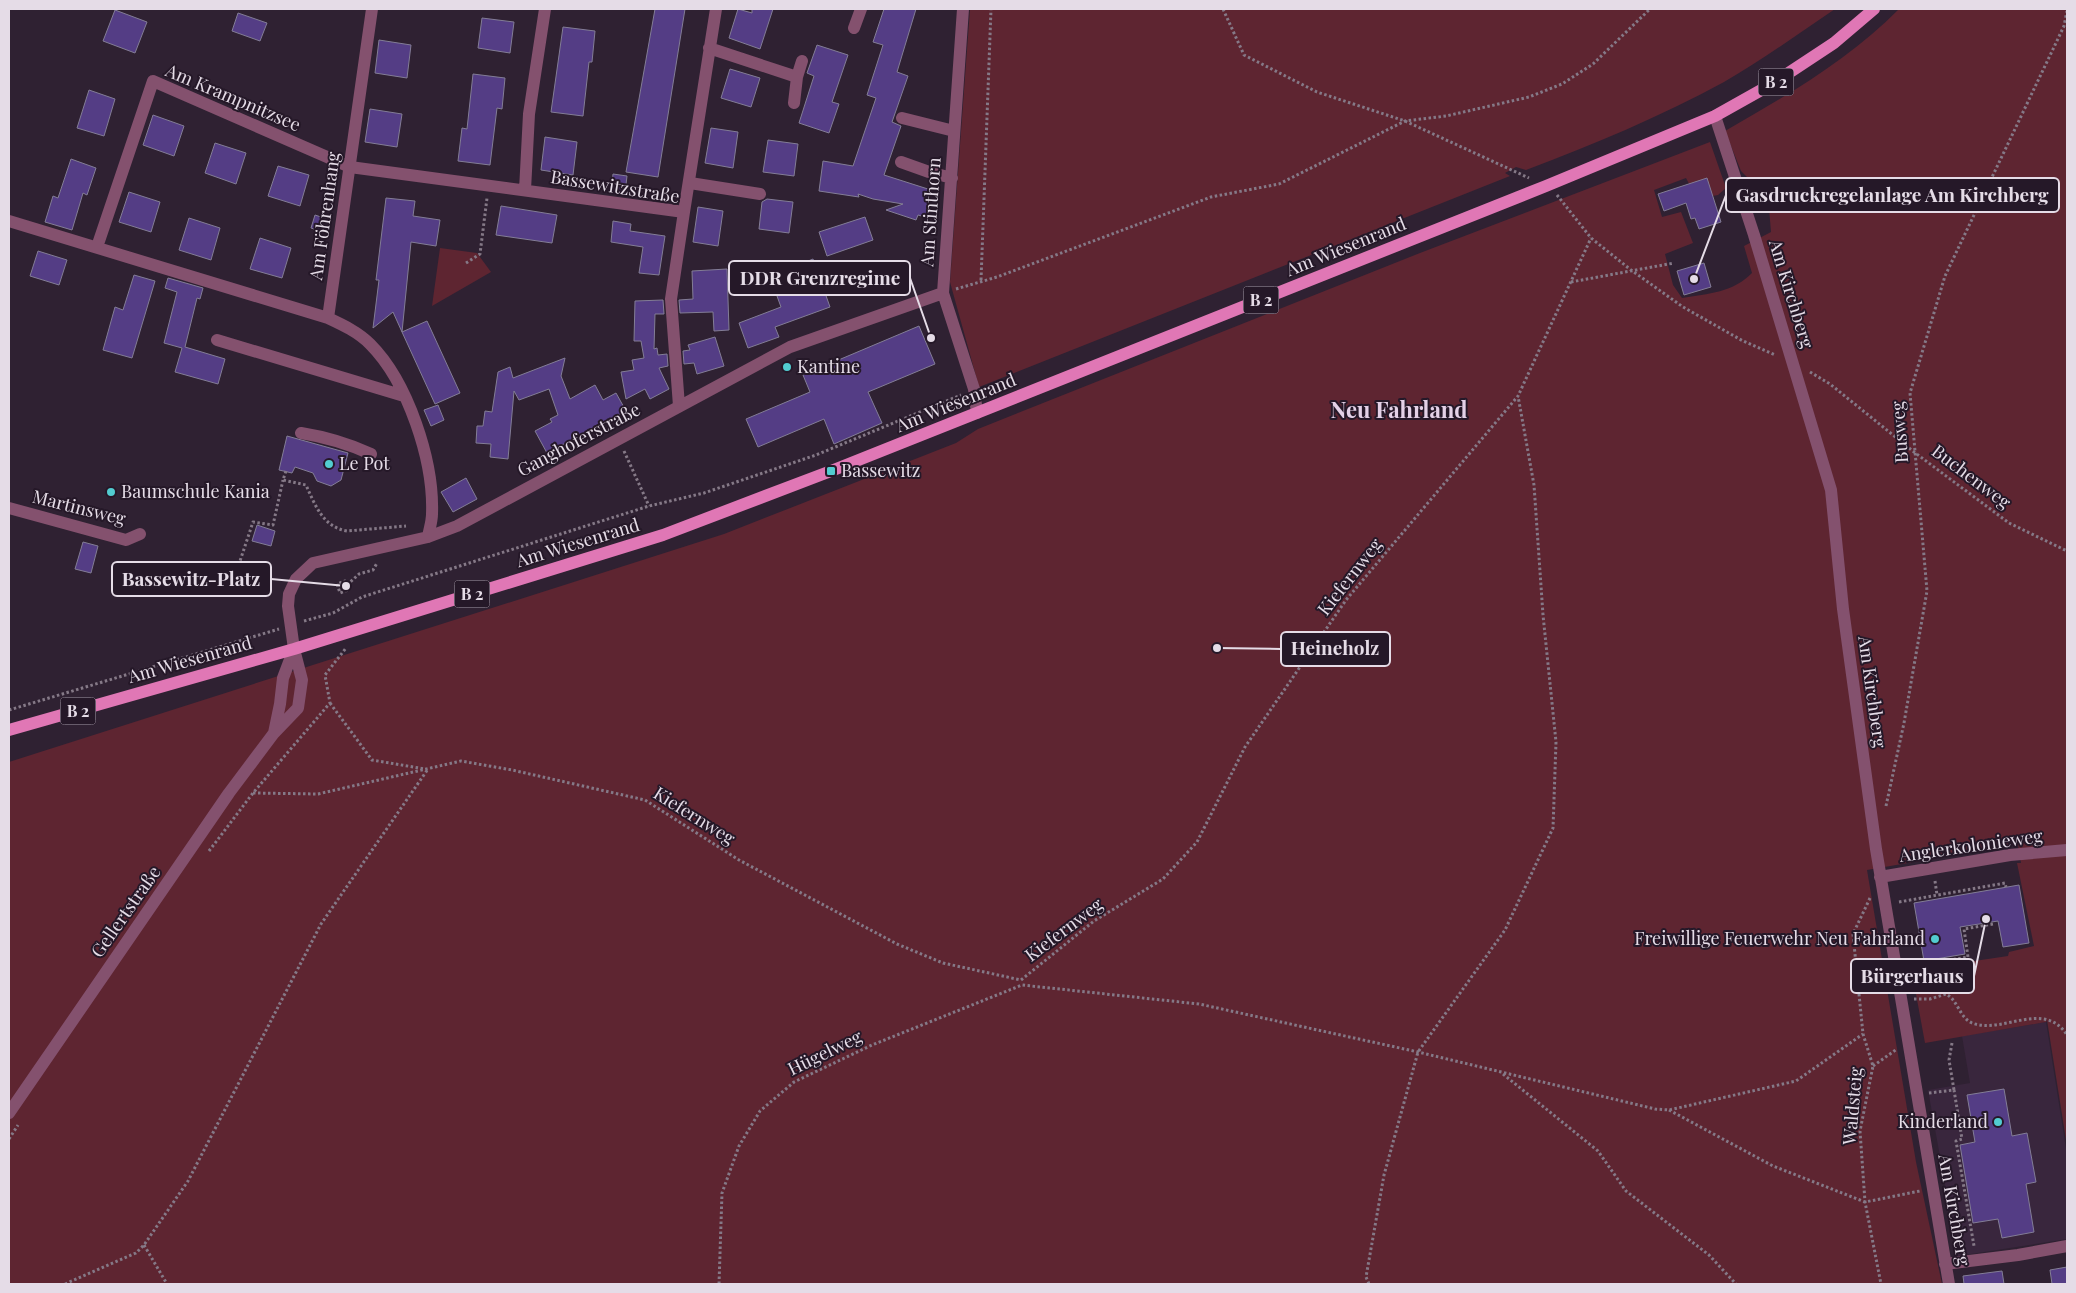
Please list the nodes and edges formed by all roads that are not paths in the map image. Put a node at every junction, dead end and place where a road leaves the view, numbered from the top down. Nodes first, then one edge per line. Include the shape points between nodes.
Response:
1 (372, 9) edge
2 (545, 9) edge
3 (716, 9) edge
4 (861, 9) edge
5 (963, 9) edge
6 (1874, 9) edge
7 (854, 28) dead end
8 (709, 48) junction
9 (802, 61) dead end
10 (797, 77) junction
11 (794, 103) dead end
12 (1715, 116) junction
13 (902, 118) dead end
14 (954, 131) junction
15 (901, 162) dead end
16 (350, 167) junction
17 (952, 178) junction
18 (690, 183) junction
19 (525, 190) junction
20 (760, 194) dead end
21 (684, 212) junction
22 (9, 221) edge
23 (97, 247) junction
24 (943, 292) junction
25 (328, 318) junction
26 (217, 340) dead end
27 (404, 396) junction
28 (679, 406) junction
29 (977, 413) junction
30 (301, 434) dead end
31 (371, 454) dead end
32 (9, 508) edge
33 (140, 534) dead end
34 (428, 537) junction
35 (294, 649) junction
36 (9, 730) edge
37 (274, 733) junction
38 (2067, 850) edge
39 (1880, 877) junction
40 (9, 1113) edge
41 (2067, 1246) edge
42 (1945, 1264) junction
43 (1949, 1284) edge

1 - 16 street, Am Föhrenhang
2 - 19 street via 529,114
3 - 8 street
4 - 7 street
5 - 14 street, Am Stinthorn
6 - 12 main road, Am Wiesenrand / B 2 via 1826,48
8 - 10 street
8 - 18 street
9 - 10 street
10 - 11 street
12 - 29 main road, Am Wiesenrand / B 2
12 - 39 street, Am Kirchberg via 1831,490 1843,609
13 - 14 street
14 - 17 street, Am Stinthorn
15 - 17 street
16 - 19 street, Bassewitzstraße
16 - 23 street, Am Krampnitzsee via 154,81
16 - 25 street, Am Föhrenhang
17 - 24 street, Am Stinthorn
18 - 20 street
18 - 21 street
19 - 21 street, Bassewitzstraße
21 - 28 street, Bassewitzstraße via 671,300
22 - 23 street
23 - 25 street
24 - 28 street, Ganghoferstraße via 790,347
24 - 29 street, Am Stinthorn via 974,389
25 - 27 street via 370,344
26 - 27 street
27 - 34 street via 421,438 428,470 432,516
28 - 34 street, Ganghoferstraße via 457,526
29 - 35 main road, Am Wiesenrand / B 2 via 663,535
30 - 31 street via 325,436
32 - 33 street, Martinsweg via 126,540
34 - 35 street, Ganghoferstraße via 313,563 303,571 291,588 288,606
35 - 36 main road, Am Wiesenrand / B 2
35 - 37 street, Gellertstraße via 283,678
35 - 37 street, Gellertstraße via 302,680 298,708
37 - 40 street, Gellertstraße via 229,793
38 - 39 street, Anglerkolonieweg via 2010,855
39 - 42 street, Am Kirchberg
41 - 42 street
42 - 43 street, Am Kirchberg

